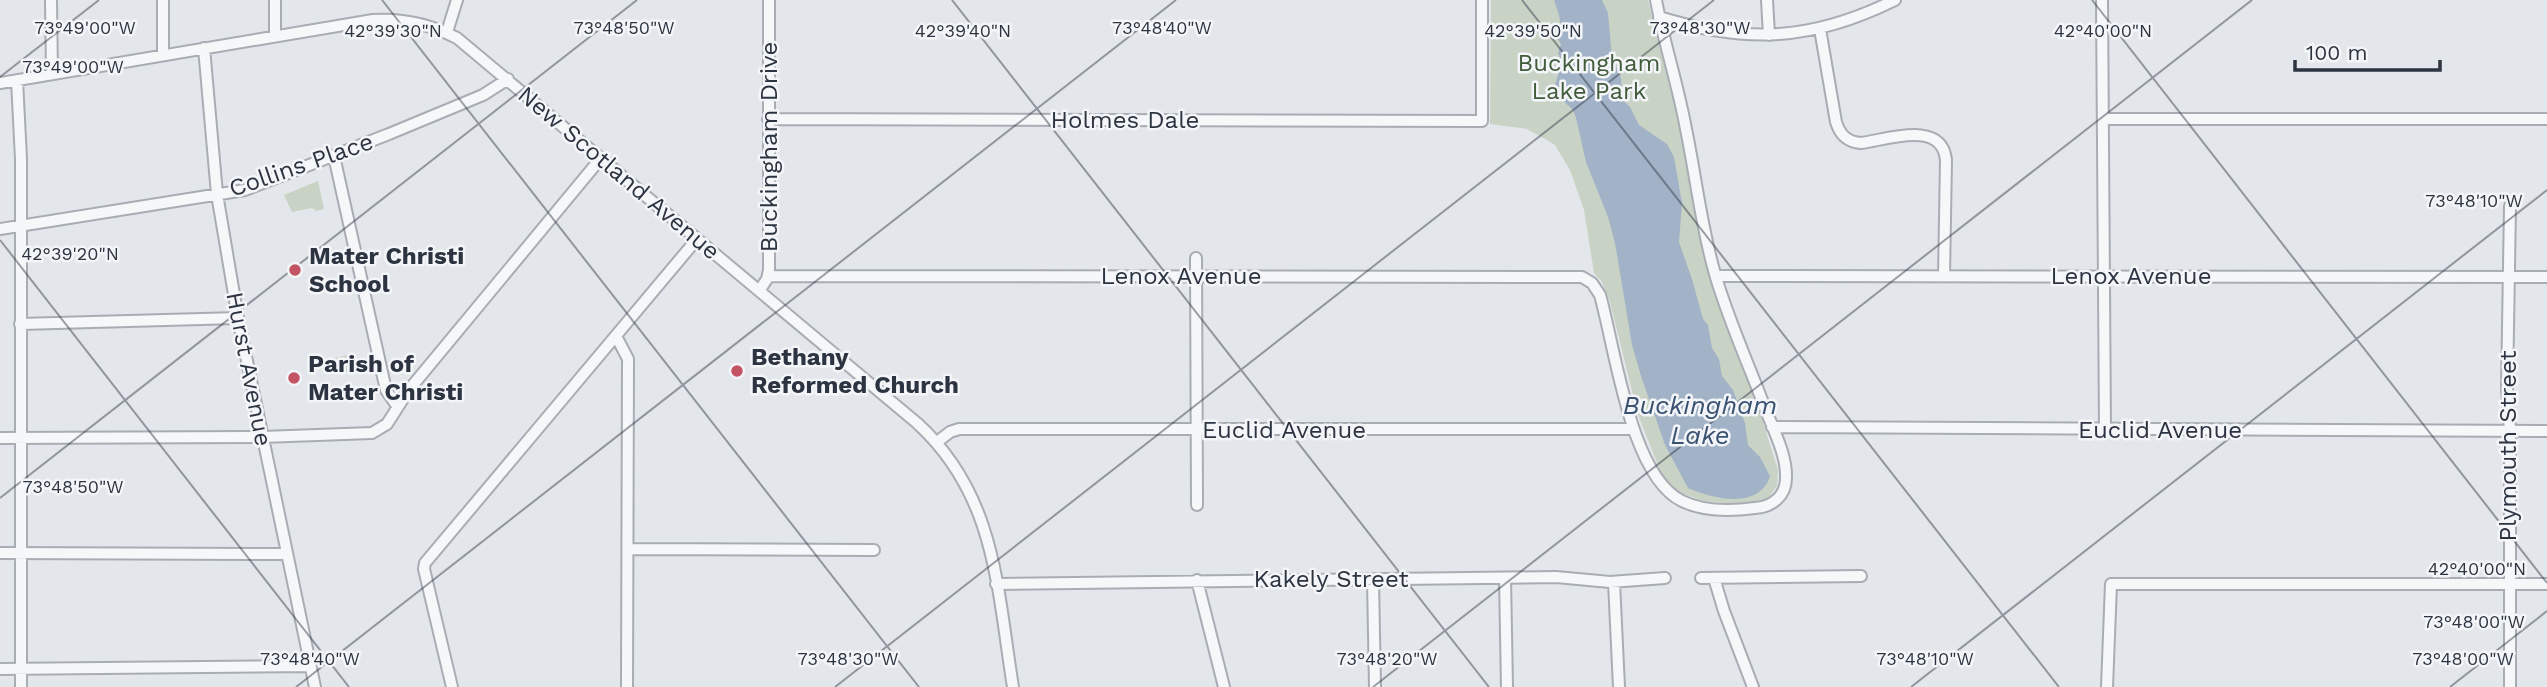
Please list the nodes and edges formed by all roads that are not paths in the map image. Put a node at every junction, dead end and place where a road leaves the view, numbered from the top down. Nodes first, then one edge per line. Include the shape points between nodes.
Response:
1 (51, 0) edge
2 (163, 0) edge
3 (275, 0) edge
4 (457, 0) edge
5 (769, 0) edge
6 (1482, 0) edge
7 (1656, 0) edge
8 (1767, 0) edge
9 (1895, 0) edge
10 (2102, 0) edge
11 (1659, 18) junction
12 (1820, 29) junction
13 (447, 32) junction
14 (1769, 35) junction
15 (275, 36) junction
16 (204, 48) junction
17 (163, 55) junction
18 (52, 74) junction
19 (508, 79) junction
20 (17, 80) junction
21 (0, 83) edge
22 (768, 119) junction
23 (2104, 119) junction
24 (2547, 119) edge
25 (334, 156) junction
26 (601, 158) junction
27 (217, 194) junction
28 (2510, 206) dead end
29 (20, 225) junction
30 (0, 229) edge
31 (698, 239) junction
32 (1196, 258) dead end
33 (768, 276) junction
34 (1196, 276) junction
35 (1716, 276) junction
36 (1944, 276) junction
37 (2104, 277) junction
38 (2510, 277) junction
39 (2547, 277) edge
40 (759, 290) junction
41 (238, 318) junction
42 (20, 324) junction
43 (616, 336) junction
44 (397, 406) junction
45 (1772, 427) junction
46 (1197, 429) junction
47 (1634, 429) junction
48 (2105, 430) junction
49 (2510, 431) junction
50 (2547, 431) edge
51 (262, 437) junction
52 (0, 438) edge
53 (20, 438) junction
54 (937, 442) junction
55 (1197, 505) dead end
56 (628, 549) junction
57 (874, 550) dead end
58 (0, 553) edge
59 (20, 553) junction
60 (286, 554) junction
61 (1861, 576) dead end
62 (1505, 578) junction
63 (1665, 578) dead end
64 (1701, 578) dead end
65 (1714, 578) junction
66 (1197, 580) junction
67 (1373, 580) junction
68 (1614, 582) junction
69 (996, 584) junction
70 (2547, 584) edge
71 (2509, 585) junction
72 (310, 666) junction
73 (0, 668) edge
74 (21, 668) junction
75 (21, 687) edge
76 (314, 687) edge
77 (452, 687) edge
78 (627, 687) edge
79 (1013, 687) edge
80 (1224, 687) edge
81 (1375, 687) edge
82 (1507, 687) edge
83 (1619, 687) edge
84 (1753, 687) edge
85 (2107, 687) edge
86 (2510, 687) edge

1 - 18 street
2 - 17 street
3 - 15 street
4 - 13 street
5 - 22 street, Buckingham Drive
6 - 22 street, Holmes Dale via 1482,121
7 - 11 street
8 - 14 street
9 - 12 street
10 - 23 street
11 - 14 street via 1721,32
11 - 35 street
12 - 14 street
12 - 36 street via 1836,122 1843,136 1861,143 1926,135 1943,148
13 - 15 street, New Scotland Avenue via 389,19
13 - 19 street, New Scotland Avenue
15 - 16 street, New Scotland Avenue
16 - 17 street, New Scotland Avenue
16 - 27 street, Hurst Avenue
17 - 18 street, New Scotland Avenue
18 - 20 street, New Scotland Avenue
19 - 25 street, Collins Place via 482,95
19 - 26 street, New Scotland Avenue
20 - 21 street, New Scotland Avenue
20 - 29 street
22 - 33 street, Buckingham Drive
23 - 24 street
23 - 37 street
25 - 27 street, Collins Place via 245,190
25 - 44 street via 386,390
26 - 31 street, New Scotland Avenue
26 - 44 street
27 - 29 street, Collins Place
27 - 41 street, Hurst Avenue
28 - 38 street, Plymouth Street
29 - 30 street, Collins Place
29 - 42 street
31 - 40 street, New Scotland Avenue
31 - 43 street
32 - 34 street
33 - 34 street, Lenox Avenue
33 - 40 street, Buckingham Drive
34 - 46 street
34 - 47 street, Lenox Avenue via 1576,276 1597,290
35 - 36 street, Lenox Avenue
35 - 45 street
36 - 37 street, Lenox Avenue
37 - 38 street, Lenox Avenue
37 - 48 street
38 - 39 street, Lenox Avenue
38 - 49 street, Plymouth Street
40 - 54 street, New Scotland Avenue
41 - 42 street
41 - 51 street, Hurst Avenue
42 - 53 street
43 - 56 street via 628,359
43 - 77 street via 424,565
44 - 51 street via 387,424 372,433
45 - 47 street via 1785,469 1782,494 1758,508 1722,509 1683,502 1667,490 1651,468
45 - 48 street, Euclid Avenue
46 - 47 street, Euclid Avenue
46 - 54 street, Euclid Avenue via 960,429
46 - 55 street
48 - 49 street, Euclid Avenue
49 - 50 street, Euclid Avenue
49 - 71 street, Plymouth Street
51 - 53 street
51 - 60 street, Hurst Avenue
52 - 53 street
53 - 59 street
54 - 69 street, New Scotland Avenue via 977,506
56 - 57 street
56 - 78 street
58 - 59 street
59 - 60 street
59 - 74 street
60 - 72 street, Hurst Avenue
61 - 65 street
62 - 67 street, Kakely Street
62 - 68 street, Kakely Street
62 - 82 street
63 - 68 street, Kakely Street
64 - 65 street
65 - 84 street
66 - 67 street, Kakely Street
66 - 69 street, Kakely Street
66 - 80 street
67 - 81 street
68 - 83 street
69 - 79 street, New Scotland Avenue
70 - 71 street
71 - 85 street via 2112,584
71 - 86 street, Plymouth Street
72 - 74 street
72 - 76 street, Hurst Avenue
73 - 74 street
74 - 75 street

